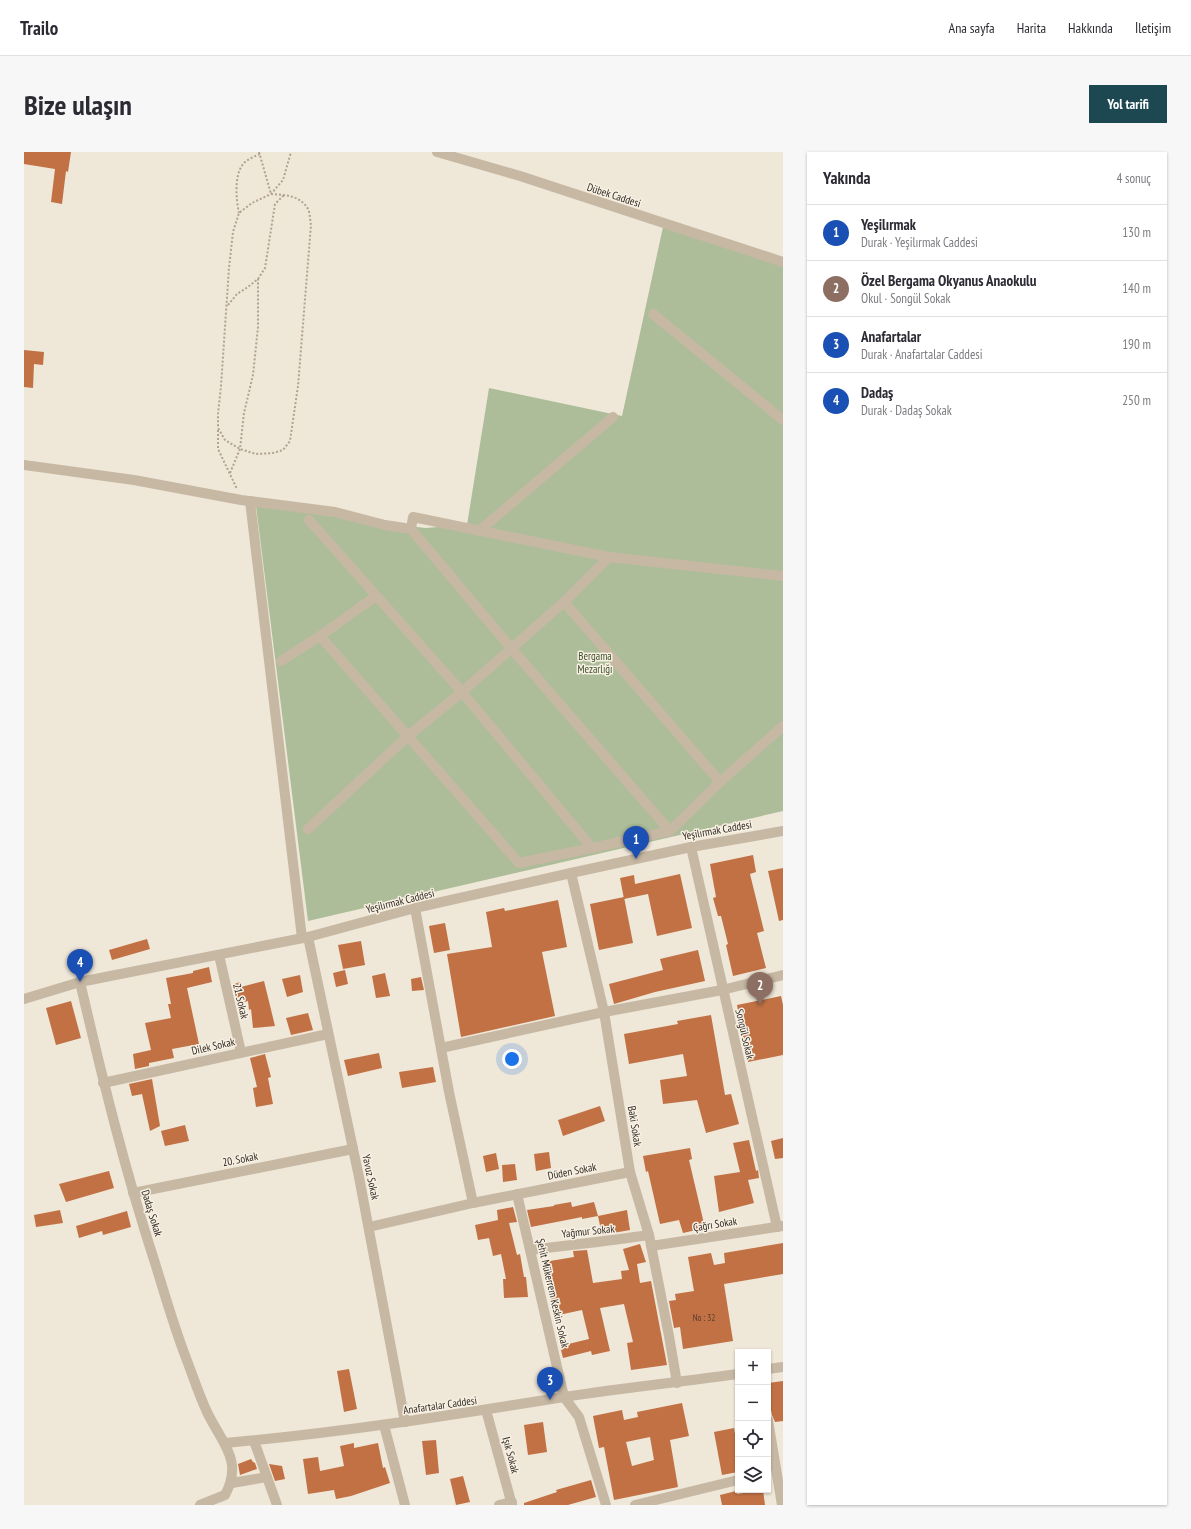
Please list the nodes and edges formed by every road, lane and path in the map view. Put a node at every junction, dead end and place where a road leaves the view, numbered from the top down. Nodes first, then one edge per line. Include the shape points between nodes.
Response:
1 (291, 152) edge
2 (437, 152) edge
3 (260, 153) edge
4 (271, 194) junction
5 (284, 195) junction
6 (239, 213) junction
7 (783, 262) edge
8 (258, 279) junction
9 (227, 306) junction
10 (653, 314) dead end
11 (613, 417) dead end
12 (783, 420) edge
13 (218, 428) junction
14 (240, 449) junction
15 (24, 465) edge
16 (230, 473) junction
17 (246, 500) junction
18 (309, 520) dead end
19 (411, 528) junction
20 (479, 531) junction
21 (609, 557) junction
22 (783, 576) edge
23 (376, 596) junction
24 (564, 602) junction
25 (320, 636) junction
26 (511, 648) junction
27 (281, 661) dead end
28 (462, 692) junction
29 (783, 726) edge
30 (408, 736) junction
31 (720, 782) junction
32 (308, 829) dead end
33 (783, 831) edge
34 (670, 832) junction
35 (691, 847) junction
36 (592, 848) junction
37 (571, 873) junction
38 (415, 908) junction
39 (305, 938) junction
40 (218, 955) junction
41 (783, 975) edge
42 (80, 982) junction
43 (722, 990) junction
44 (24, 999) edge
45 (604, 1012) junction
46 (328, 1034) junction
47 (441, 1048) junction
48 (241, 1052) junction
49 (103, 1083) junction
50 (353, 1149) junction
51 (630, 1172) junction
52 (132, 1193) junction
53 (517, 1194) junction
54 (473, 1203) junction
55 (780, 1226) edge
56 (369, 1227) junction
57 (649, 1235) junction
58 (651, 1246) junction
59 (531, 1250) junction
60 (783, 1367) edge
61 (771, 1369) edge
62 (735, 1374) edge
63 (677, 1383) junction
64 (564, 1397) junction
65 (486, 1410) junction
66 (768, 1421) edge
67 (405, 1422) junction
68 (384, 1425) junction
69 (254, 1441) junction
70 (225, 1443) junction
71 (772, 1472) edge
72 (267, 1477) junction
73 (735, 1481) edge
74 (232, 1483) junction
75 (512, 1504) edge
76 (200, 1505) edge
77 (277, 1505) edge
78 (404, 1505) edge
79 (499, 1505) edge
80 (606, 1505) edge
81 (635, 1505) edge
82 (782, 1505) edge

1 - 4 path via 283,180
2 - 7 street, Dübek Caddesi via 520,176
3 - 4 path
3 - 6 path via 244,163 237,181 236,199
4 - 5 path
4 - 6 path
5 - 8 path via 275,204 265,268
5 - 14 path via 298,198 308,209 311,225 294,423 290,441 283,450 256,454
6 - 9 path via 233,232
8 - 9 path via 237,294
8 - 14 path via 258,327 253,375 244,412
9 - 13 path
10 - 12 street
11 - 20 street
13 - 14 path via 225,440
13 - 16 path via 218,449
14 - 16 path
15 - 17 street via 134,480
16 - 17 path
17 - 19 street via 335,512 385,525
17 - 39 street, Yavuz Sokak
18 - 23 street
19 - 20 street via 413,517
19 - 26 street
20 - 21 street
21 - 22 street
21 - 24 street
23 - 25 street
23 - 28 street
24 - 26 street
24 - 31 street
25 - 27 street
25 - 30 street
26 - 28 street
26 - 34 street
28 - 30 street
28 - 36 street
29 - 31 street
30 - 32 street
30 - 36 street via 519,863
31 - 34 street
33 - 35 street, Yeşilırmak Caddesi
34 - 36 street
35 - 37 street, Yeşilırmak Caddesi
35 - 43 street, Songül Sokak
37 - 38 street, Yeşilırmak Caddesi
37 - 45 street, Baki Sokak
38 - 39 street, Yeşilırmak Caddesi
38 - 47 street
39 - 40 street, Yeşilırmak Caddesi
39 - 46 street, Yavuz Sokak
40 - 42 street, Yeşilırmak Caddesi
40 - 48 street, 21. Sokak
41 - 43 street
42 - 44 street, Yeşilırmak Caddesi
42 - 49 street, Dadaş Sokak
43 - 45 street
43 - 55 street, Songül Sokak
45 - 47 street
45 - 51 street, Baki Sokak
46 - 48 street, Dilek Sokak
46 - 50 street, Yavuz Sokak
47 - 54 street
48 - 49 street, Dilek Sokak
49 - 52 street, Dadaş Sokak
50 - 52 street, 20. Sokak
50 - 56 street, Yavuz Sokak
51 - 53 street, Düden Sokak
51 - 57 street, Baki Sokak
52 - 70 street, Dadaş Sokak via 180,1342 207,1412
53 - 54 street
53 - 59 street, Şehit Mükerrem Keskin Sokak
54 - 56 street
55 - 58 street, Çağrı Sokak
56 - 67 street, Yavuz Sokak
57 - 58 street, Baki Sokak
57 - 59 street, Yağmur Sokak
58 - 63 street, Baki Sokak
59 - 64 street, Şehit Mükerrem Keskin Sokak
60 - 61 street
62 - 63 street, Anafartalar Caddesi
63 - 64 street, Anafartalar Caddesi
64 - 65 street, Anafartalar Caddesi
64 - 80 street via 579,1417
65 - 67 street, Anafartalar Caddesi
65 - 75 street, Işık Sokak
66 - 71 street
67 - 68 street, Anafartalar Caddesi
68 - 69 street, Anafartalar Caddesi
68 - 78 street
69 - 70 street, Anafartalar Caddesi
69 - 72 street
70 - 74 street via 233,1465
71 - 82 street
72 - 74 street
72 - 77 street
73 - 81 street
74 - 76 street via 225,1495
75 - 79 street

